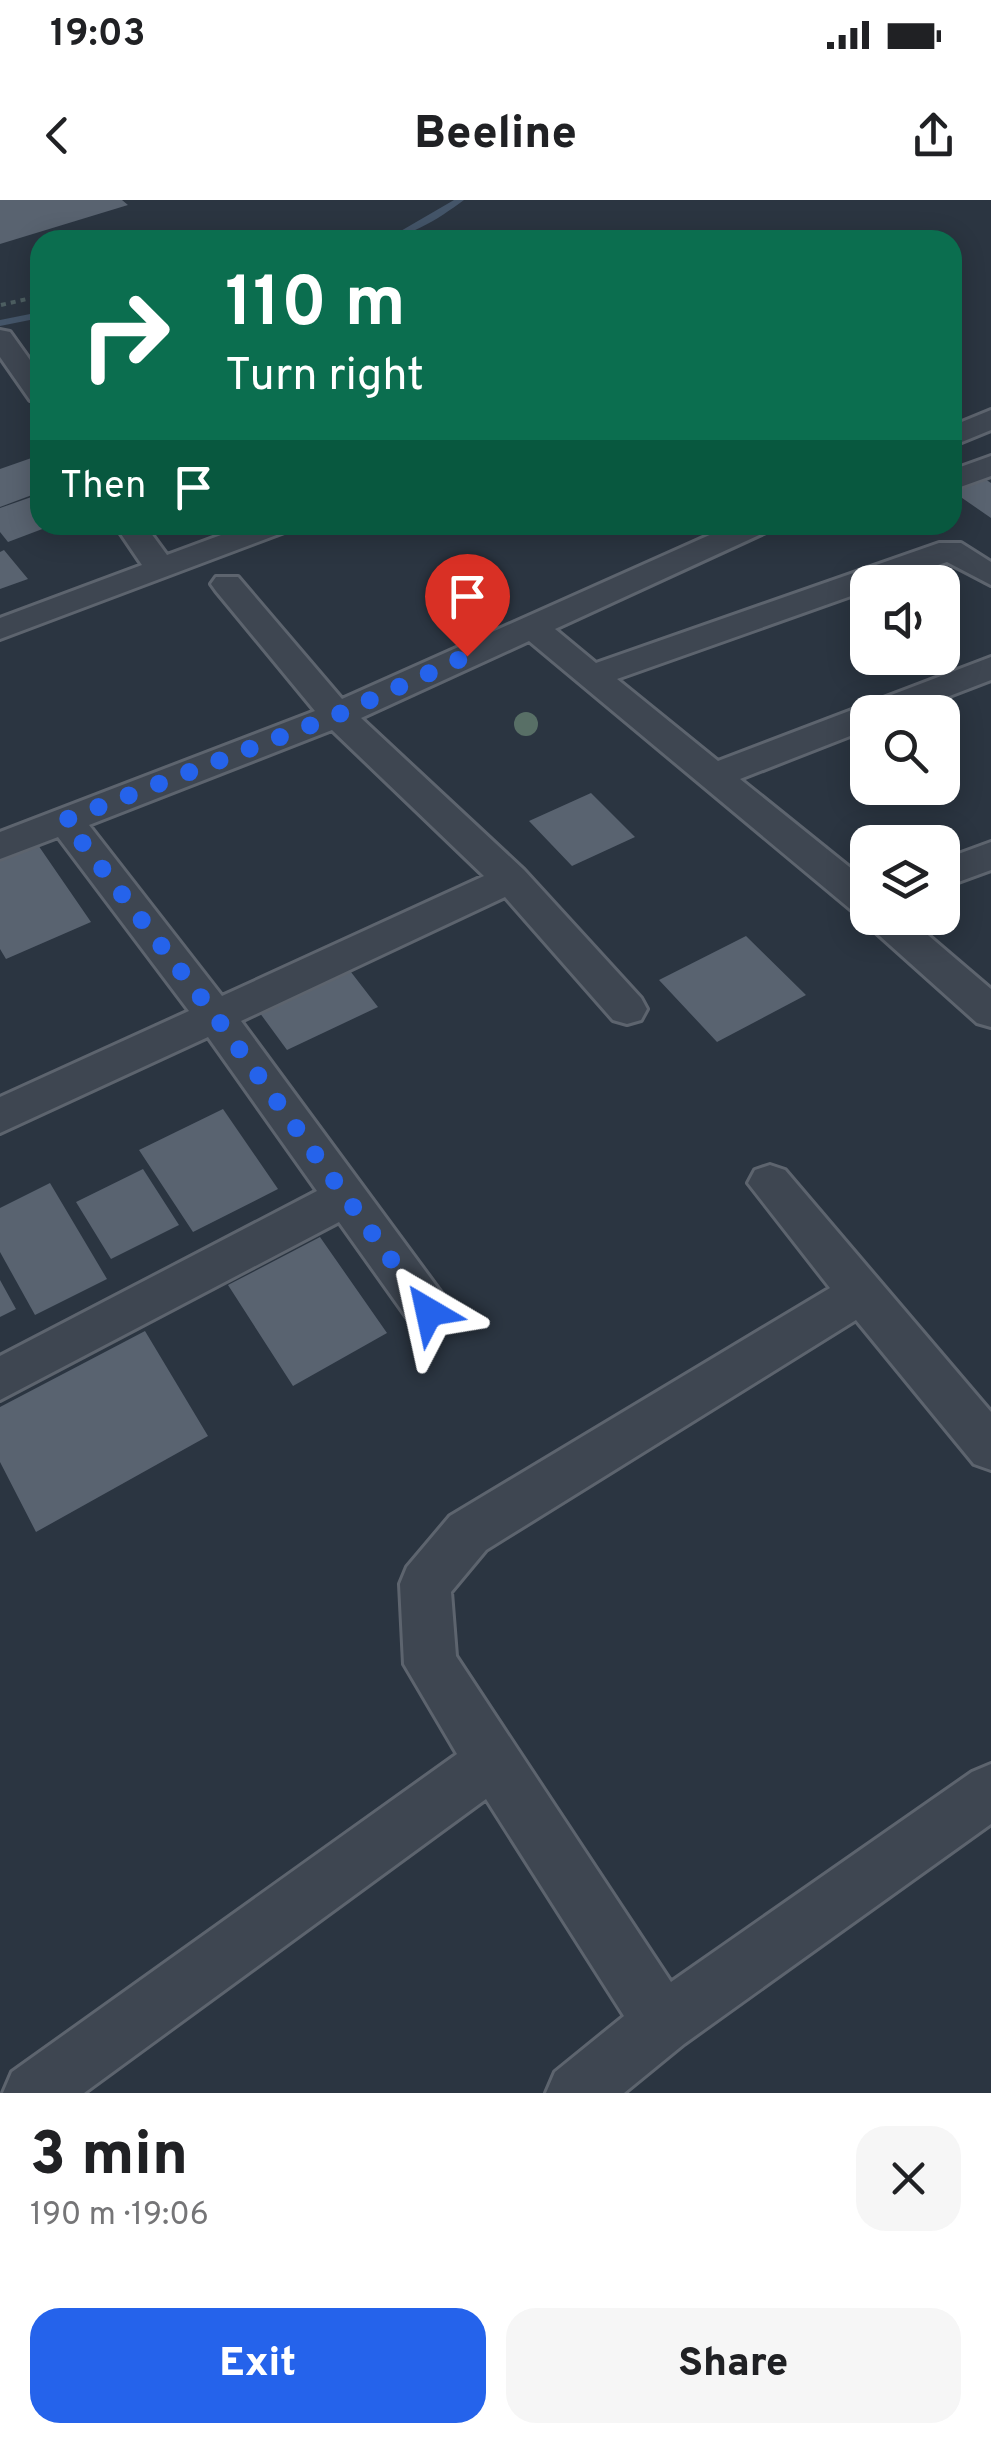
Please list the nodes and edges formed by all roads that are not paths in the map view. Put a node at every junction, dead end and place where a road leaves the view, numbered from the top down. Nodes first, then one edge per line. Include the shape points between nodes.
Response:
1 (30, 339) edge
2 (2, 342) edge
3 (30, 380) edge
4 (991, 419) edge
5 (962, 432) edge
6 (991, 465) edge
7 (962, 477) edge
8 (137, 535) edge
9 (249, 535) edge
10 (735, 535) edge
11 (160, 568) junction
12 (991, 576) edge
13 (227, 584) dead end
14 (532, 627) junction
15 (0, 628) edge
16 (991, 668) edge
17 (592, 676) junction
18 (921, 695) edge
19 (337, 715) junction
20 (850, 723) edge
21 (713, 776) junction
22 (65, 820) junction
23 (0, 846) edge
24 (991, 855) edge
25 (960, 868) edge
26 (511, 878) junction
27 (850, 888) edge
28 (903, 935) edge
29 (627, 1009) dead end
30 (991, 1012) edge
31 (216, 1017) junction
32 (0, 1116) edge
33 (770, 1183) dead end
34 (346, 1197) junction
35 (861, 1293) junction
36 (429, 1312) dead end
37 (0, 1380) edge
38 (991, 1448) edge
39 (491, 1762) junction
40 (991, 1791) edge
41 (663, 2023) junction
42 (32, 2093) edge
43 (576, 2093) edge

1 - 2 street
2 - 3 street
4 - 5 street
6 - 7 street
8 - 11 street
9 - 11 street
10 - 14 street
11 - 15 street
12 - 17 street via 950,550
13 - 19 street
14 - 17 street
14 - 19 street
16 - 18 street
17 - 21 street
19 - 22 street
19 - 26 street
20 - 21 street
21 - 27 street
22 - 23 street
22 - 31 street
24 - 25 street
26 - 29 street
26 - 31 street
28 - 30 street
31 - 32 street
31 - 34 street
33 - 35 street
34 - 36 street
34 - 37 street
35 - 38 street
35 - 39 street via 468,1532 426,1584 430,1664
39 - 41 street
39 - 42 street
40 - 41 street
41 - 43 street

